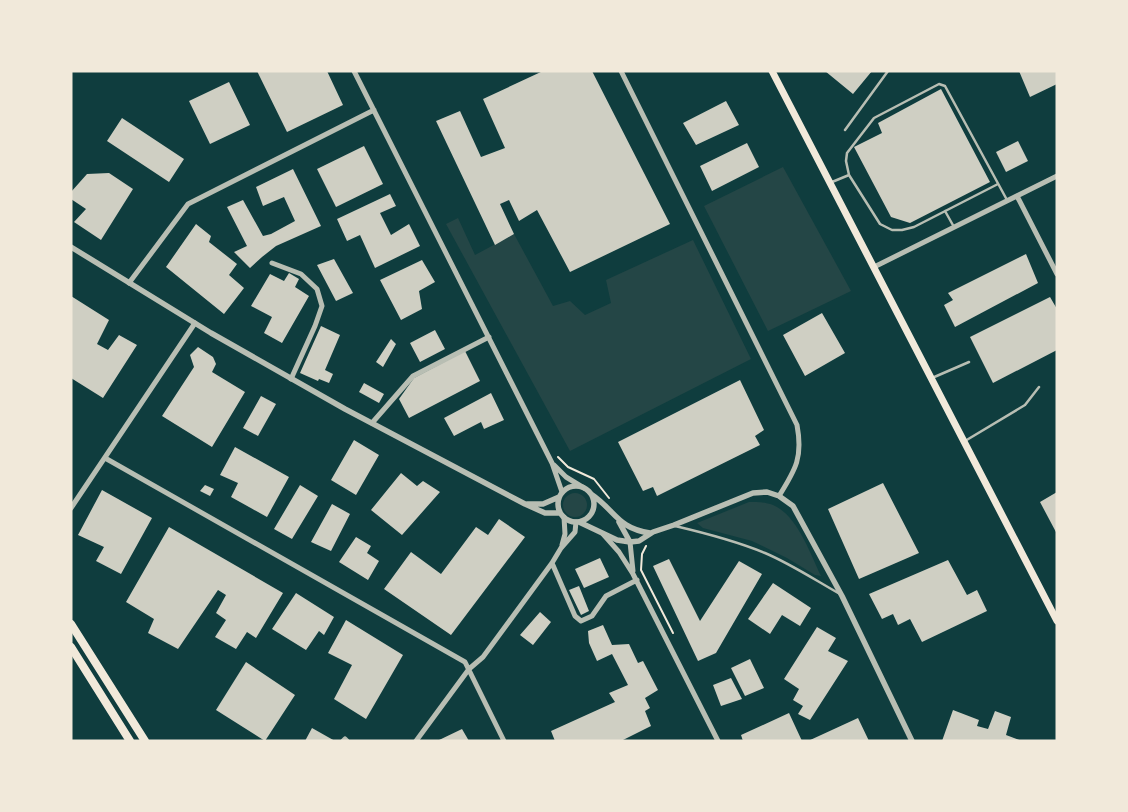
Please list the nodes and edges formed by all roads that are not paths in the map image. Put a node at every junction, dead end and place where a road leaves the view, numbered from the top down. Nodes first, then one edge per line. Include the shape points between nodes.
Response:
1 (354, 71) edge
2 (621, 71) edge
3 (772, 71) edge
4 (888, 71) edge
5 (374, 110) junction
6 (845, 130) dead end
7 (849, 175) junction
8 (1057, 176) edge
9 (830, 183) junction
10 (998, 184) junction
11 (1017, 196) junction
12 (1007, 201) junction
13 (946, 211) junction
14 (954, 227) junction
15 (71, 247) edge
16 (272, 263) dead end
17 (874, 268) junction
18 (1057, 274) edge
19 (129, 283) junction
20 (195, 323) junction
21 (489, 337) junction
22 (969, 362) dead end
23 (291, 379) junction
24 (931, 379) junction
25 (1038, 387) dead end
26 (372, 423) junction
27 (964, 441) junction
28 (105, 458) junction
29 (552, 463) junction
30 (584, 488) junction
31 (590, 493) junction
32 (561, 495) junction
33 (779, 496) junction
34 (525, 504) junction
35 (71, 508) edge
36 (562, 515) junction
37 (617, 520) junction
38 (578, 522) junction
39 (674, 525) junction
40 (652, 533) junction
41 (603, 534) junction
42 (639, 541) junction
43 (630, 542) junction
44 (561, 548) junction
45 (631, 558) junction
46 (552, 564) junction
47 (634, 574) junction
48 (637, 580) junction
49 (842, 596) junction
50 (1057, 621) edge
51 (71, 624) edge
52 (71, 647) edge
53 (469, 669) junction
54 (130, 741) edge
55 (144, 741) edge
56 (343, 741) edge
57 (348, 741) edge
58 (416, 741) edge
59 (504, 741) edge
60 (718, 741) edge
61 (912, 741) edge

1 - 5 street
2 - 33 street via 797,425 800,455
3 - 9 main road
4 - 6 lane
5 - 19 street via 188,204
5 - 21 street
7 - 9 lane
7 - 10 lane via 847,153 874,118 939,84 945,86
7 - 13 lane via 885,228 902,230 914,227
8 - 11 street
9 - 17 main road
10 - 12 lane
10 - 13 lane
11 - 12 street
11 - 18 street
12 - 14 street
13 - 14 lane
14 - 17 street
15 - 19 street
16 - 23 street via 301,274 317,289 322,306
17 - 24 main road
19 - 20 street
20 - 23 street
20 - 28 street
21 - 26 street via 413,376
21 - 29 street
22 - 24 lane
23 - 26 street
24 - 27 main road
25 - 27 lane via 1025,405
26 - 34 street
27 - 50 main road
28 - 35 street
28 - 53 street via 465,662
29 - 30 street
29 - 32 street
30 - 31 street
30 - 32 street via 572,486
31 - 37 street
31 - 38 street via 593,510 585,520
32 - 34 street via 543,504
32 - 36 street via 558,503
33 - 39 street via 767,492 753,493
33 - 49 street via 793,506
34 - 36 street via 545,513
36 - 38 street
36 - 44 street via 564,534
37 - 40 street via 629,528
37 - 43 street
38 - 41 street
38 - 44 street via 575,532
39 - 40 street
39 - 49 lane via 766,554
40 - 42 street
41 - 43 street
41 - 47 street
42 - 43 street
42 - 45 street
43 - 45 street
44 - 46 street
45 - 47 street
46 - 48 street via 575,616 581,621 592,616 606,596
46 - 53 street via 483,657
47 - 48 street
48 - 60 street
49 - 61 street
51 - 55 highway
52 - 54 highway
53 - 58 street
53 - 59 street
56 - 57 street

